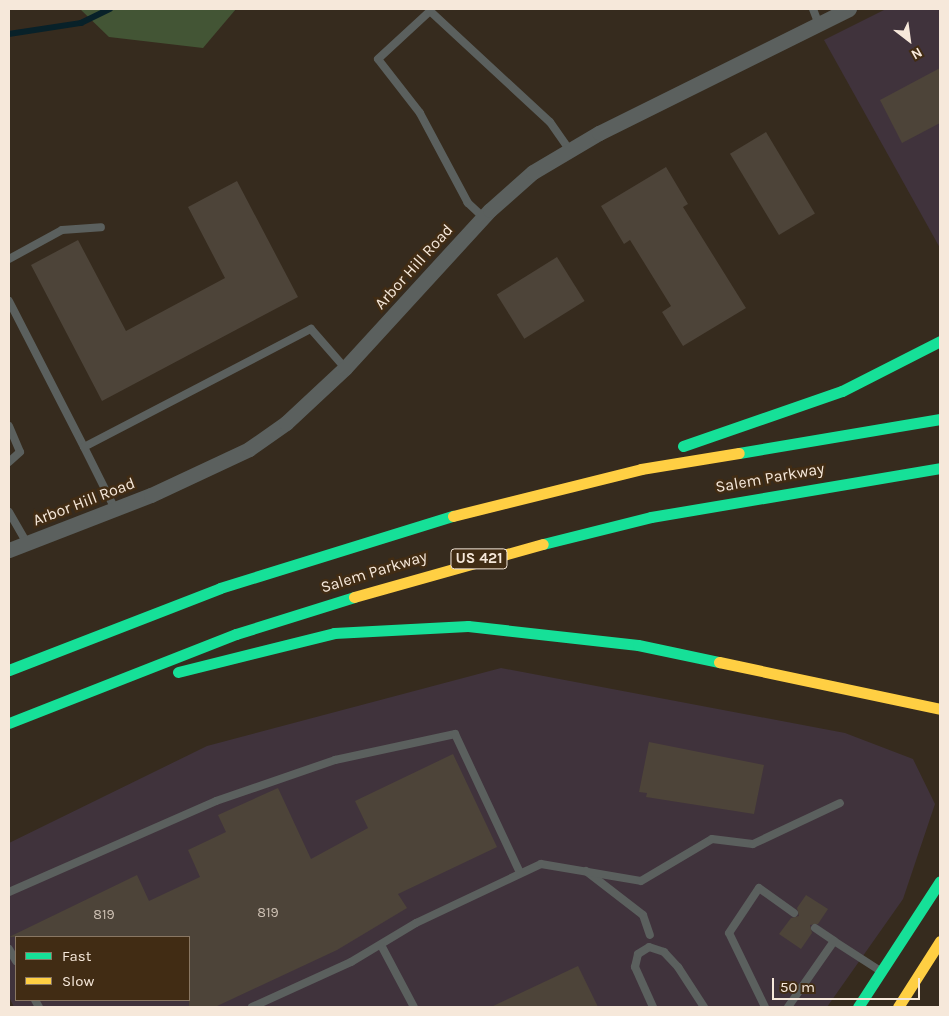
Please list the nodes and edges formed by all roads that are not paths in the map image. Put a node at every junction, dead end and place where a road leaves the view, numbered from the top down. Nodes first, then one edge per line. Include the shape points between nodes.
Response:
1 (813, 9) edge
2 (850, 9) edge
3 (819, 25) junction
4 (570, 150) junction
5 (483, 217) junction
6 (101, 227) dead end
7 (9, 259) edge
8 (9, 301) edge
9 (940, 341) edge
10 (346, 368) junction
11 (940, 419) edge
12 (9, 426) edge
13 (84, 447) junction
14 (9, 462) edge
15 (940, 468) edge
16 (534, 494) junction
17 (115, 509) junction
18 (9, 512) edge
19 (26, 543) junction
20 (9, 550) edge
21 (9, 670) edge
22 (914, 704) junction
23 (940, 709) edge
24 (34, 712) junction
25 (940, 720) edge
26 (9, 723) edge
27 (840, 804) dead end
28 (585, 870) junction
29 (520, 873) junction
30 (940, 881) edge
31 (9, 892) edge
32 (794, 912) dead end
33 (815, 928) dead end
34 (650, 935) dead end
35 (834, 941) junction
36 (940, 941) edge
37 (381, 945) junction
38 (881, 971) junction
39 (252, 1007) edge
40 (414, 1007) edge
41 (653, 1007) edge
42 (704, 1007) edge
43 (765, 1007) edge
44 (788, 1007) edge
45 (858, 1007) edge
46 (898, 1007) edge

1 - 3 lane
2 - 3 street, Arbor Hill Road
3 - 4 street, Arbor Hill Road
4 - 5 street, Arbor Hill Road via 533,172
4 - 5 lane via 550,122 430,11 378,59 420,113 468,203
5 - 10 street, Arbor Hill Road
6 - 7 lane via 62,230
8 - 13 lane
9 - 16 main road via 834,394
10 - 13 lane via 311,329
10 - 17 street, Arbor Hill Road via 286,423 249,449
11 - 16 main road, Salem Parkway via 750,448
12 - 14 lane via 20,452
13 - 17 lane
15 - 24 main road, Salem Parkway / US 421 via 680,511 451,566 236,634
16 - 21 main road, Salem Parkway via 239,582
17 - 19 street, Arbor Hill Road
18 - 19 lane
19 - 20 street, Arbor Hill Road
22 - 23 main road
22 - 24 main road via 638,645 468,626 376,629 296,641
22 - 25 main road
24 - 26 main road, Salem Parkway / US 421
27 - 28 lane via 753,844 712,839 641,881
28 - 29 lane via 541,864
28 - 34 lane via 642,915
29 - 31 lane via 455,734 335,760 216,801
29 - 37 lane via 416,923
30 - 38 main road
32 - 43 lane via 759,888 729,933
33 - 35 lane
35 - 38 lane
35 - 44 lane
36 - 46 main road
37 - 39 lane
37 - 40 lane
38 - 45 main road
41 - 42 lane via 635,967 638,954 649,947 664,952 678,967

